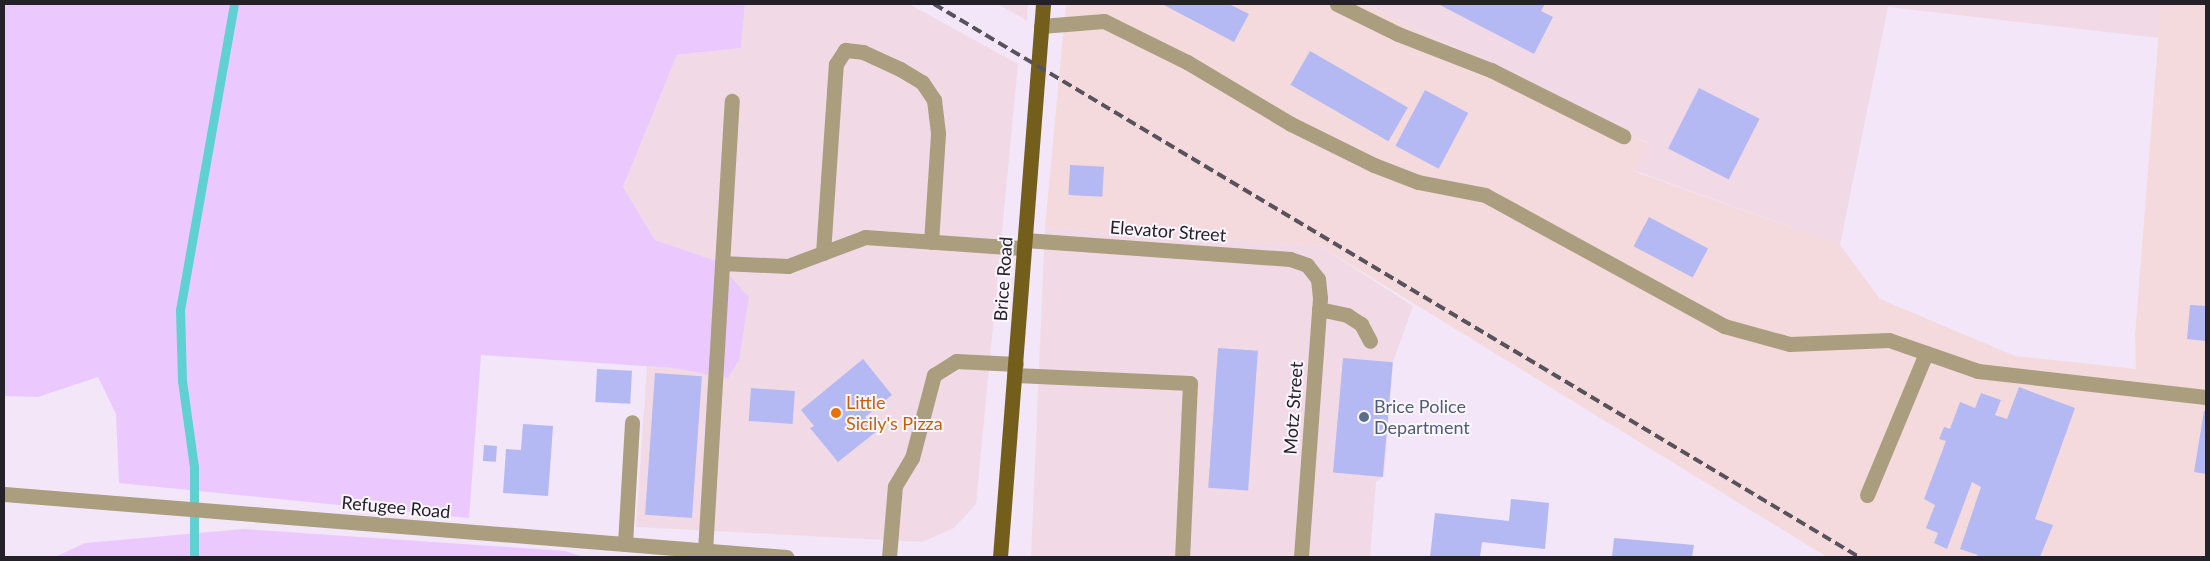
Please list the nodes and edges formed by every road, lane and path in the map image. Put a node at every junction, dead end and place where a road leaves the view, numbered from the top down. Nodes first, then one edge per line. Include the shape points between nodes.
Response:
1 (1043, 4) edge
2 (1338, 4) edge
3 (1041, 26) junction
4 (732, 101) dead end
5 (1623, 136) dead end
6 (931, 242) junction
7 (1025, 244) junction
8 (823, 253) junction
9 (722, 263) junction
10 (1307, 265) joint
11 (1319, 309) junction
12 (1370, 341) dead end
13 (1926, 353) junction
14 (1015, 370) junction
15 (2206, 397) edge
16 (632, 422) dead end
17 (4, 494) edge
18 (1867, 495) dead end
19 (619, 548) edge
20 (705, 551) junction
21 (786, 557) edge
22 (889, 557) edge
23 (1000, 557) edge
24 (1182, 557) edge
25 (1301, 557) edge

1 - 3 main road, Brice Road
2 - 5 street via 1398,34 1491,70
3 - 7 main road, Brice Road
3 - 13 street via 1104,20 1187,62 1291,124 1374,165 1418,182 1486,195 1724,326 1790,344 1889,340
4 - 9 street
6 - 7 street, Elevator Street
6 - 8 street, Elevator Street via 865,237
6 - 8 street via 938,134 934,100 922,82 900,69 863,52 845,50 836,64
7 - 10 street, Elevator Street via 1290,259
7 - 14 main road, Brice Road
8 - 9 street, Elevator Street via 788,266
9 - 20 street
10 - 11 street, Motz Street via 1318,279
11 - 12 street via 1347,315 1360,324
11 - 25 street, Motz Street
13 - 15 street via 1978,371
13 - 18 street
14 - 22 street via 956,361 934,375 912,458 895,486
14 - 23 main road, Brice Road
14 - 24 street via 1190,383
16 - 19 street
17 - 19 street, Refugee Road
19 - 20 street, Refugee Road
20 - 21 street, Refugee Road

